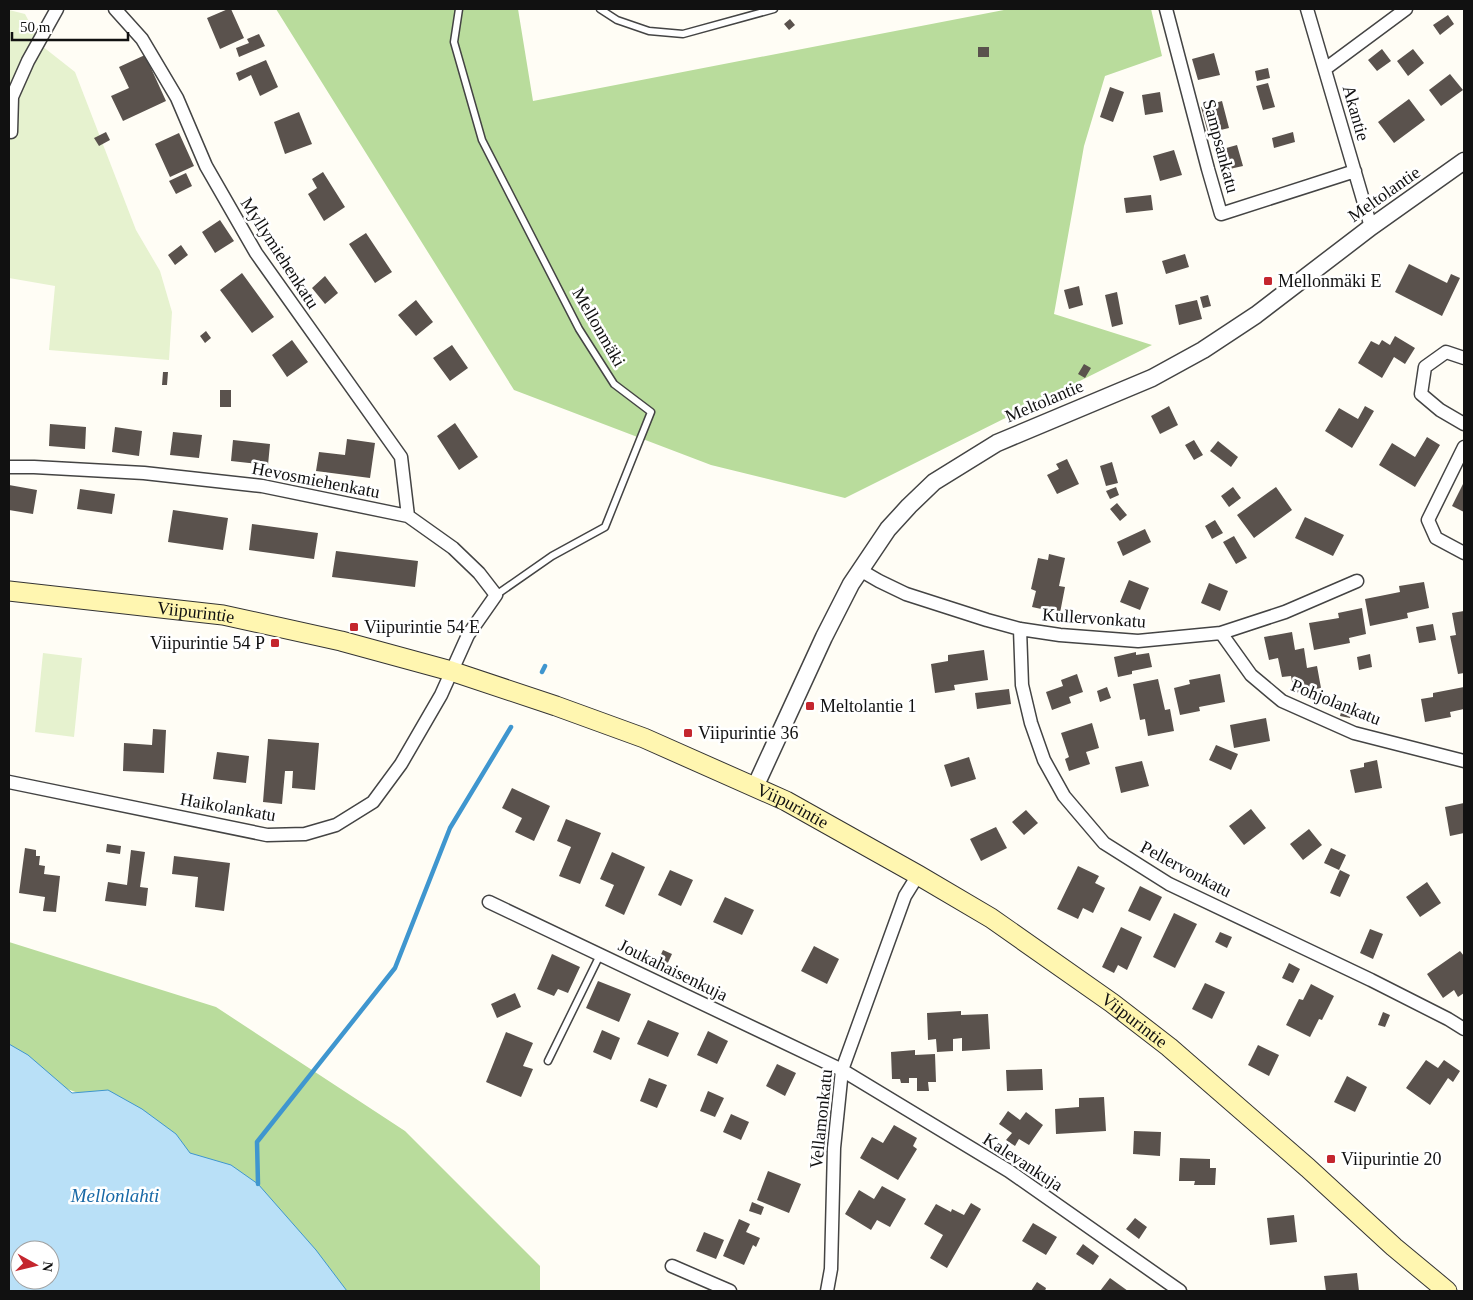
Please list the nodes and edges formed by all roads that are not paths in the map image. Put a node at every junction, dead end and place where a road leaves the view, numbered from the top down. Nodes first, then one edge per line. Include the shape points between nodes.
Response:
1 (57, 9) edge
2 (115, 9) edge
3 (459, 9) edge
4 (600, 9) edge
5 (774, 9) edge
6 (1166, 9) edge
7 (1307, 9) edge
8 (1406, 9) edge
9 (1325, 69) junction
10 (11, 132) dead end
11 (1464, 161) edge
12 (1355, 172) junction
13 (1371, 227) junction
14 (1464, 358) edge
15 (1464, 424) edge
16 (1464, 447) edge
17 (9, 468) edge
18 (408, 516) junction
19 (1464, 553) edge
20 (860, 570) junction
21 (1357, 581) dead end
22 (9, 591) edge
23 (496, 596) junction
24 (1020, 629) junction
25 (1221, 633) junction
26 (451, 671) junction
27 (1464, 761) edge
28 (9, 782) edge
29 (756, 787) junction
30 (918, 875) junction
31 (489, 902) dead end
32 (600, 955) junction
33 (1464, 1029) edge
34 (548, 1061) dead end
35 (842, 1070) junction
36 (672, 1266) dead end
37 (730, 1291) edge
38 (827, 1291) edge
39 (1180, 1291) edge
40 (1447, 1291) edge

1 - 10 street via 12,97
2 - 18 street, Myllymiehenkatu via 142,39 177,98 206,166 256,253 401,457
3 - 23 lane, Mellonmäki via 454,42 482,140 580,328 614,384 651,412 605,527 552,556
4 - 5 lane via 616,20 649,32 683,34
6 - 12 street, Sampsankatu via 1221,214
7 - 9 street, Akantie
8 - 9 street
9 - 12 street, Akantie
11 - 13 street, Meltolantie
12 - 13 street, Akantie
13 - 20 street, Meltolantie via 1256,315 1203,350 1152,378 997,443 934,482 888,529
14 - 15 street via 1446,352 1425,367 1421,394
16 - 19 street via 1428,520 1436,538
17 - 18 street, Hevosmiehenkatu via 144,473 262,486
18 - 23 street, Hevosmiehenkatu via 453,548 480,573
20 - 24 street, Kullervonkatu via 906,594
20 - 29 street, Meltolantie via 824,637
21 - 25 street, Kullervonkatu via 1285,612
22 - 26 main road, Viipurintie via 223,615 340,641
23 - 26 street via 468,635
24 - 25 street, Kullervonkatu via 1138,641
24 - 33 street, Pellervonkatu via 1022,684 1044,760 1064,796 1104,843 1169,884 1371,980
25 - 27 street, Pohjolankatu via 1251,675 1282,701 1354,733
26 - 28 street, Haikolankatu via 441,695 401,764 373,802 336,825 305,834 267,835
26 - 29 main road, Viipurintie via 644,738
29 - 30 main road, Viipurintie
30 - 35 street, Vellamonkatu via 905,896
30 - 40 main road, Viipurintie via 992,918 1170,1047
31 - 32 street, Joukahaisenkuja
32 - 34 lane
32 - 35 street, Joukahaisenkuja
35 - 38 street, Vellamonkatu via 834,1148 831,1269
35 - 39 street, Kalevankuja via 1009,1171
36 - 37 street

